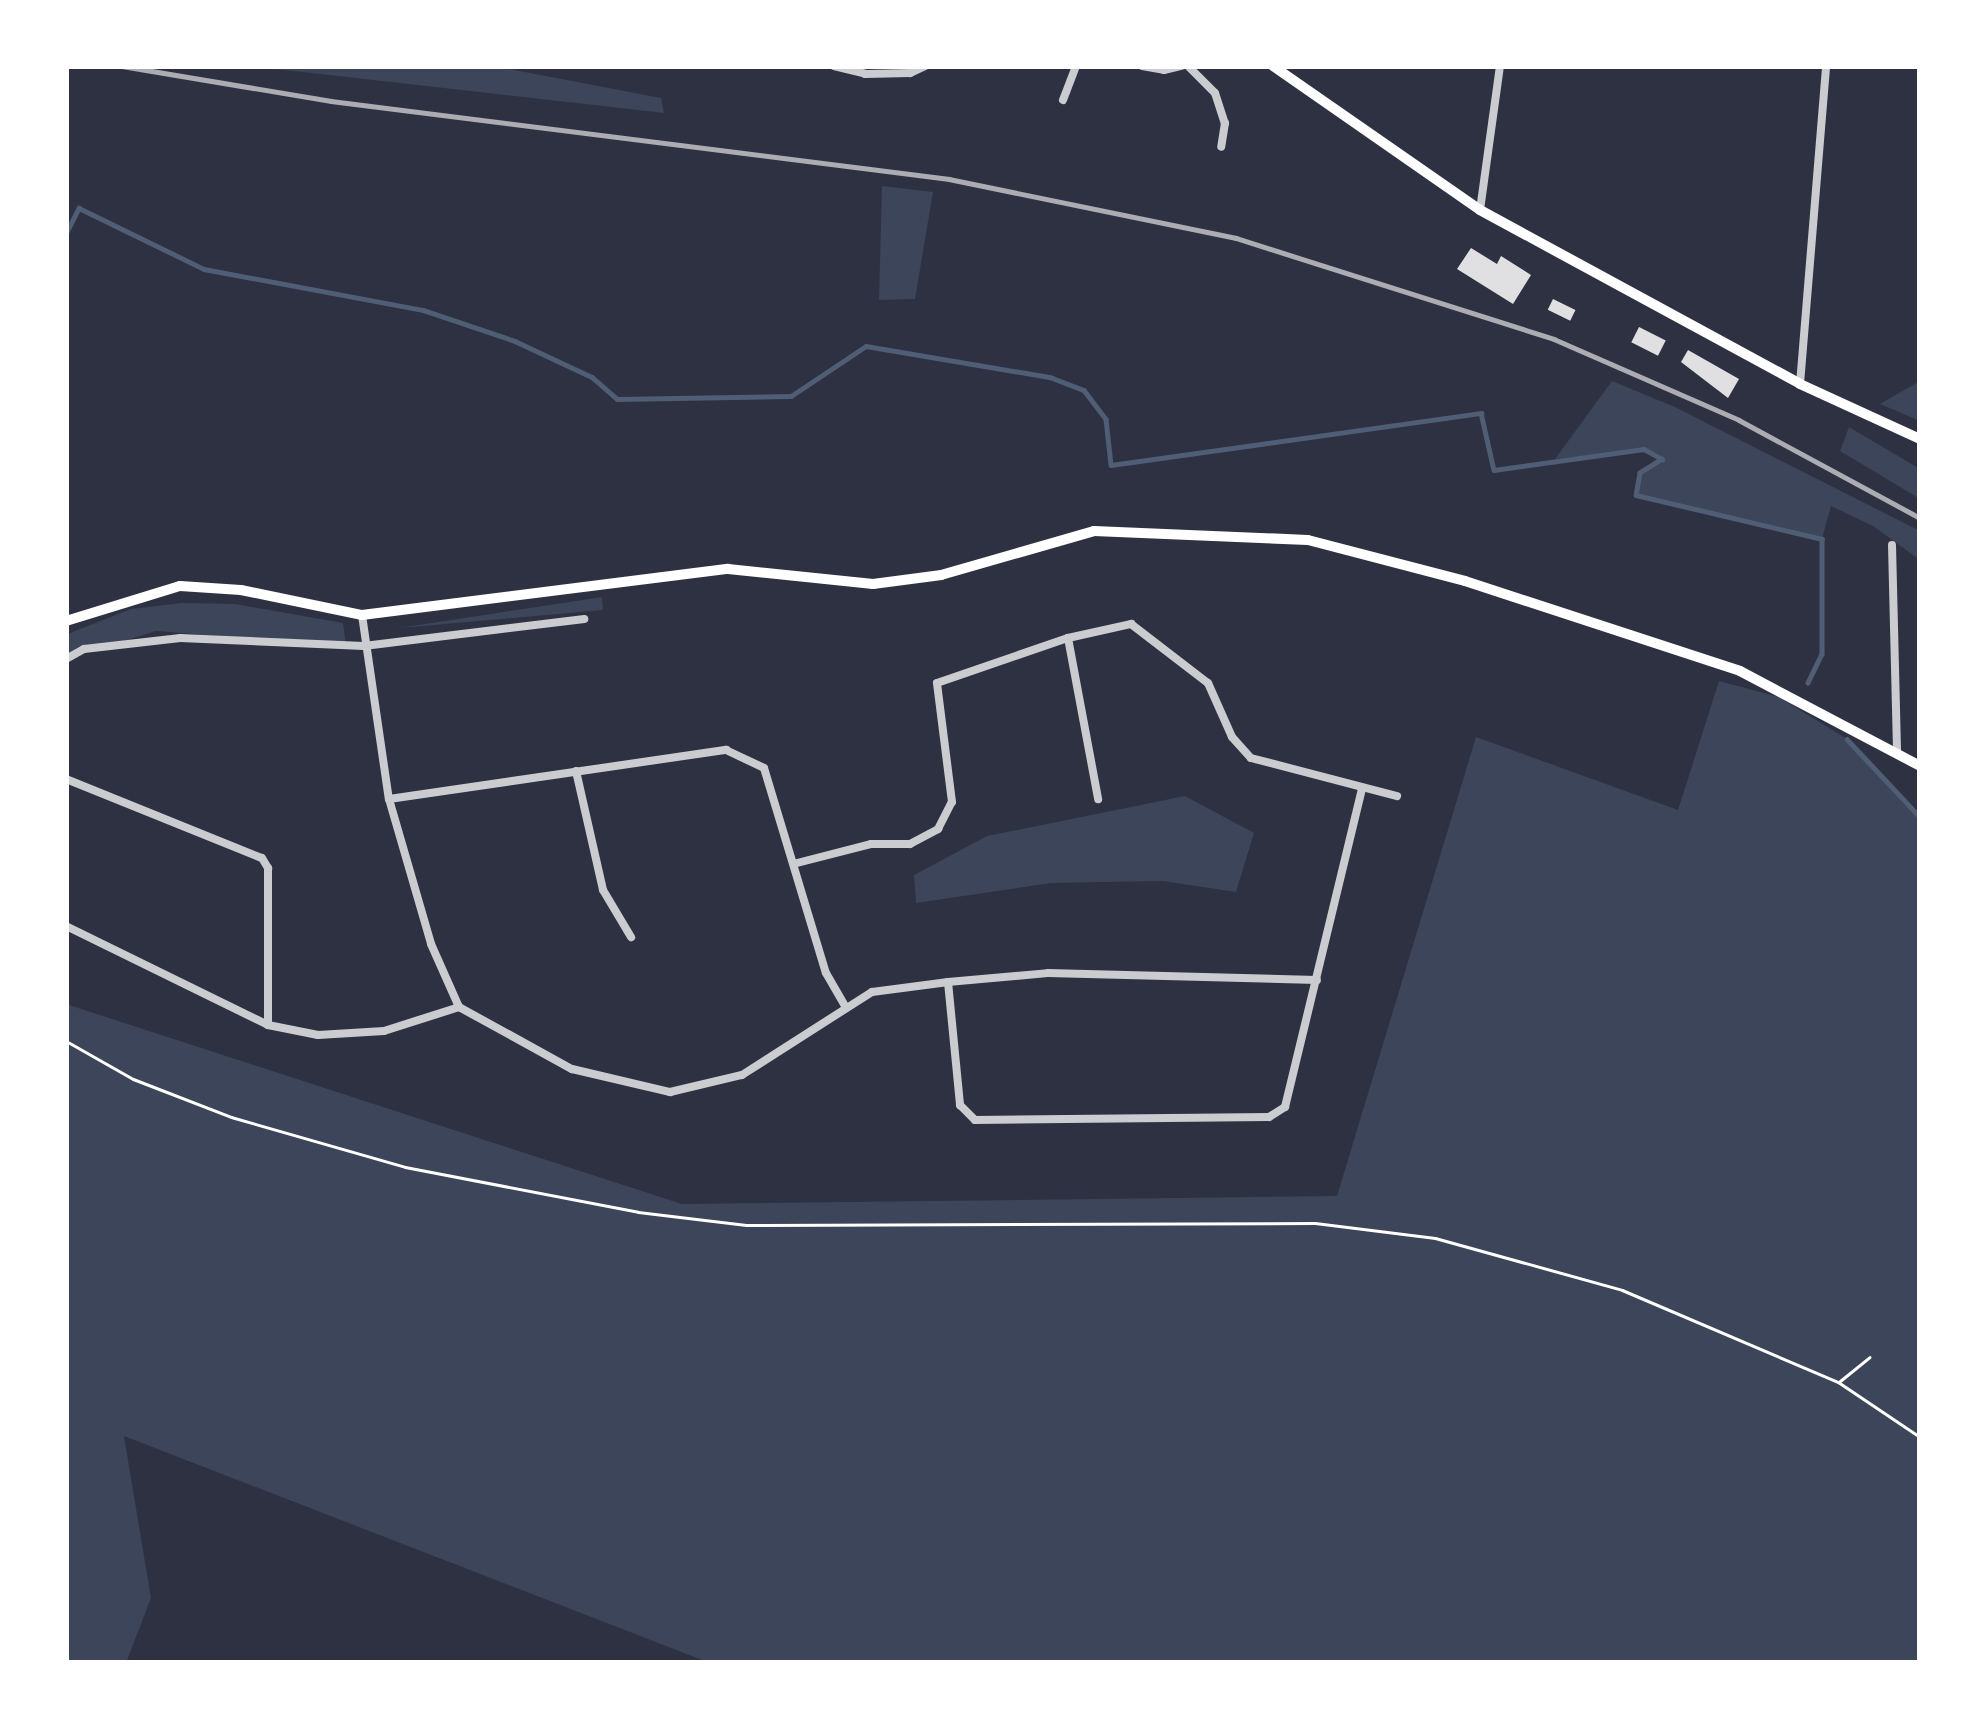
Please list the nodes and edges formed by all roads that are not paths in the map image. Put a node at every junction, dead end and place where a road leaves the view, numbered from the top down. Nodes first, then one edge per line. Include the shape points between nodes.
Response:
1 (834, 66) edge
2 (925, 66) edge
3 (1076, 66) edge
4 (1142, 66) edge
5 (1185, 66) edge
6 (1274, 66) edge
7 (1500, 66) edge
8 (1826, 66) edge
9 (1062, 104) dead end
10 (1221, 147) dead end
11 (1480, 210) junction
12 (1800, 384) junction
13 (1920, 439) edge
14 (1892, 545) dead end
15 (362, 614) junction
16 (584, 619) dead end
17 (66, 621) edge
18 (1068, 638) junction
19 (364, 646) junction
20 (66, 659) edge
21 (1898, 754) junction
22 (1920, 766) edge
23 (577, 771) junction
24 (66, 779) edge
25 (1362, 788) junction
26 (1397, 796) dead end
27 (388, 799) junction
28 (1098, 800) dead end
29 (797, 863) junction
30 (66, 926) edge
31 (631, 937) dead end
32 (1317, 980) junction
33 (948, 982) junction
34 (459, 1007) junction
35 (846, 1007) junction
36 (268, 1025) junction

1 - 2 street via 866,74
3 - 9 street
4 - 5 street
5 - 10 street via 1219,103
6 - 11 main road
7 - 11 street
8 - 12 street
11 - 12 main road
12 - 13 main road
14 - 21 street
15 - 17 main road via 180,586
15 - 19 street
15 - 21 main road via 728,569 873,584 941,575 1094,531 1308,540 1465,581 1740,671
16 - 19 street
18 - 25 street via 1131,624 1208,682 1232,737 1251,758
18 - 28 street
18 - 29 street via 937,683 952,802 938,830 910,844 871,844
19 - 20 street via 180,638
19 - 27 street
21 - 22 main road
23 - 27 street
23 - 29 street via 726,750 764,768
23 - 31 street via 603,890
24 - 36 street via 262,858
25 - 26 street
25 - 32 street
27 - 34 street via 431,944
29 - 35 street via 826,973
30 - 36 street
32 - 33 street via 1048,973
32 - 33 street via 1285,1107 1269,1118 975,1120 960,1105
33 - 35 street via 872,992
34 - 35 street via 572,1069 670,1092 742,1075
34 - 36 street via 384,1030 318,1034

